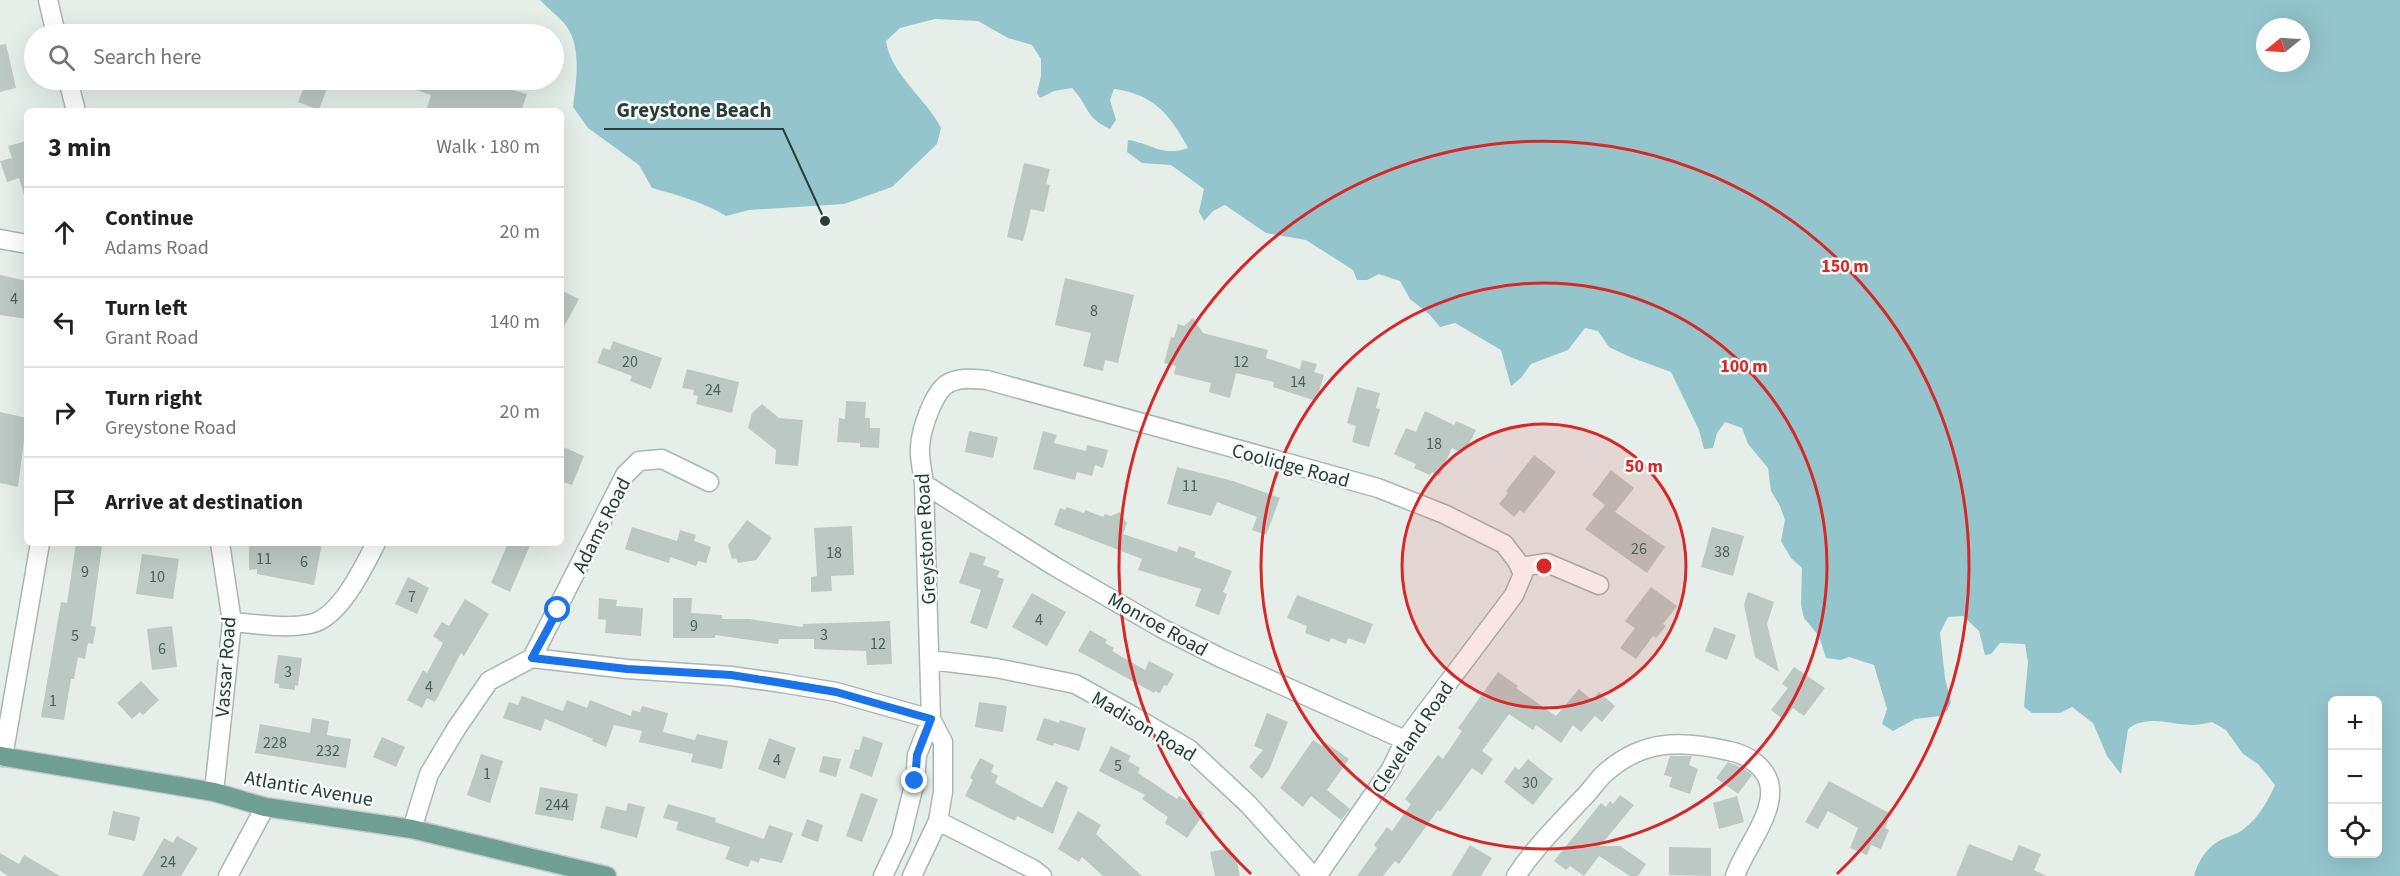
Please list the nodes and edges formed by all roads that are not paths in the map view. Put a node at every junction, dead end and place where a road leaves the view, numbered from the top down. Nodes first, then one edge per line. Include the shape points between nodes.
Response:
1 (48, 0) edge
2 (54, 24) edge
3 (71, 90) edge
4 (75, 108) edge
5 (0, 239) edge
6 (24, 243) edge
7 (963, 378) joint
8 (709, 482) dead end
9 (924, 484) junction
10 (39, 546) edge
11 (220, 546) edge
12 (374, 546) edge
13 (1520, 567) junction
14 (1599, 585) dead end
15 (232, 622) junction
16 (532, 658) junction
17 (931, 660) junction
18 (931, 719) junction
19 (1405, 740) junction
20 (2, 756) edge
21 (214, 792) junction
22 (265, 807) junction
23 (938, 821) junction
24 (412, 829) junction
25 (228, 876) edge
26 (607, 876) edge
27 (883, 876) edge
28 (912, 876) edge
29 (1042, 876) edge
30 (1315, 876) edge
31 (1516, 876) edge
32 (1735, 876) edge

1 - 2 street
3 - 4 street
5 - 6 street
7 - 9 street, Greystone Road via 948,383 935,398 925,423 920,447
7 - 13 street, Coolidge Road via 987,380 1378,488 1444,514 1504,544
8 - 16 street, Adams Road via 662,459 639,461 625,476
9 - 17 street, Greystone Road
9 - 19 street, Monroe Road via 1163,629
10 - 20 street
11 - 15 street, Vassar Road
12 - 15 street via 357,581 330,614 313,624
13 - 14 street via 1547,563
13 - 19 street, Cleveland Road via 1523,574 1514,595
15 - 21 street, Vassar Road
16 - 18 street via 731,675 836,692
16 - 24 street via 489,681 429,774
17 - 18 street, Greystone Road
17 - 30 street, Madison Road via 1075,684 1131,715 1189,749 1248,804
18 - 23 street, Greystone Road via 943,742 943,792
18 - 27 street, Greystone Road via 917,755 913,792 901,838
19 - 30 street, Cleveland Road via 1391,769
20 - 21 main road, Atlantic Avenue
21 - 22 main road, Atlantic Avenue
22 - 24 main road, Atlantic Avenue
22 - 25 street
23 - 28 street, Greystone Road
23 - 29 street
24 - 26 main road, Atlantic Avenue
31 - 32 street via 1530,854 1603,774 1623,758 1672,743 1732,751 1750,758 1762,770 1770,788 1768,807

